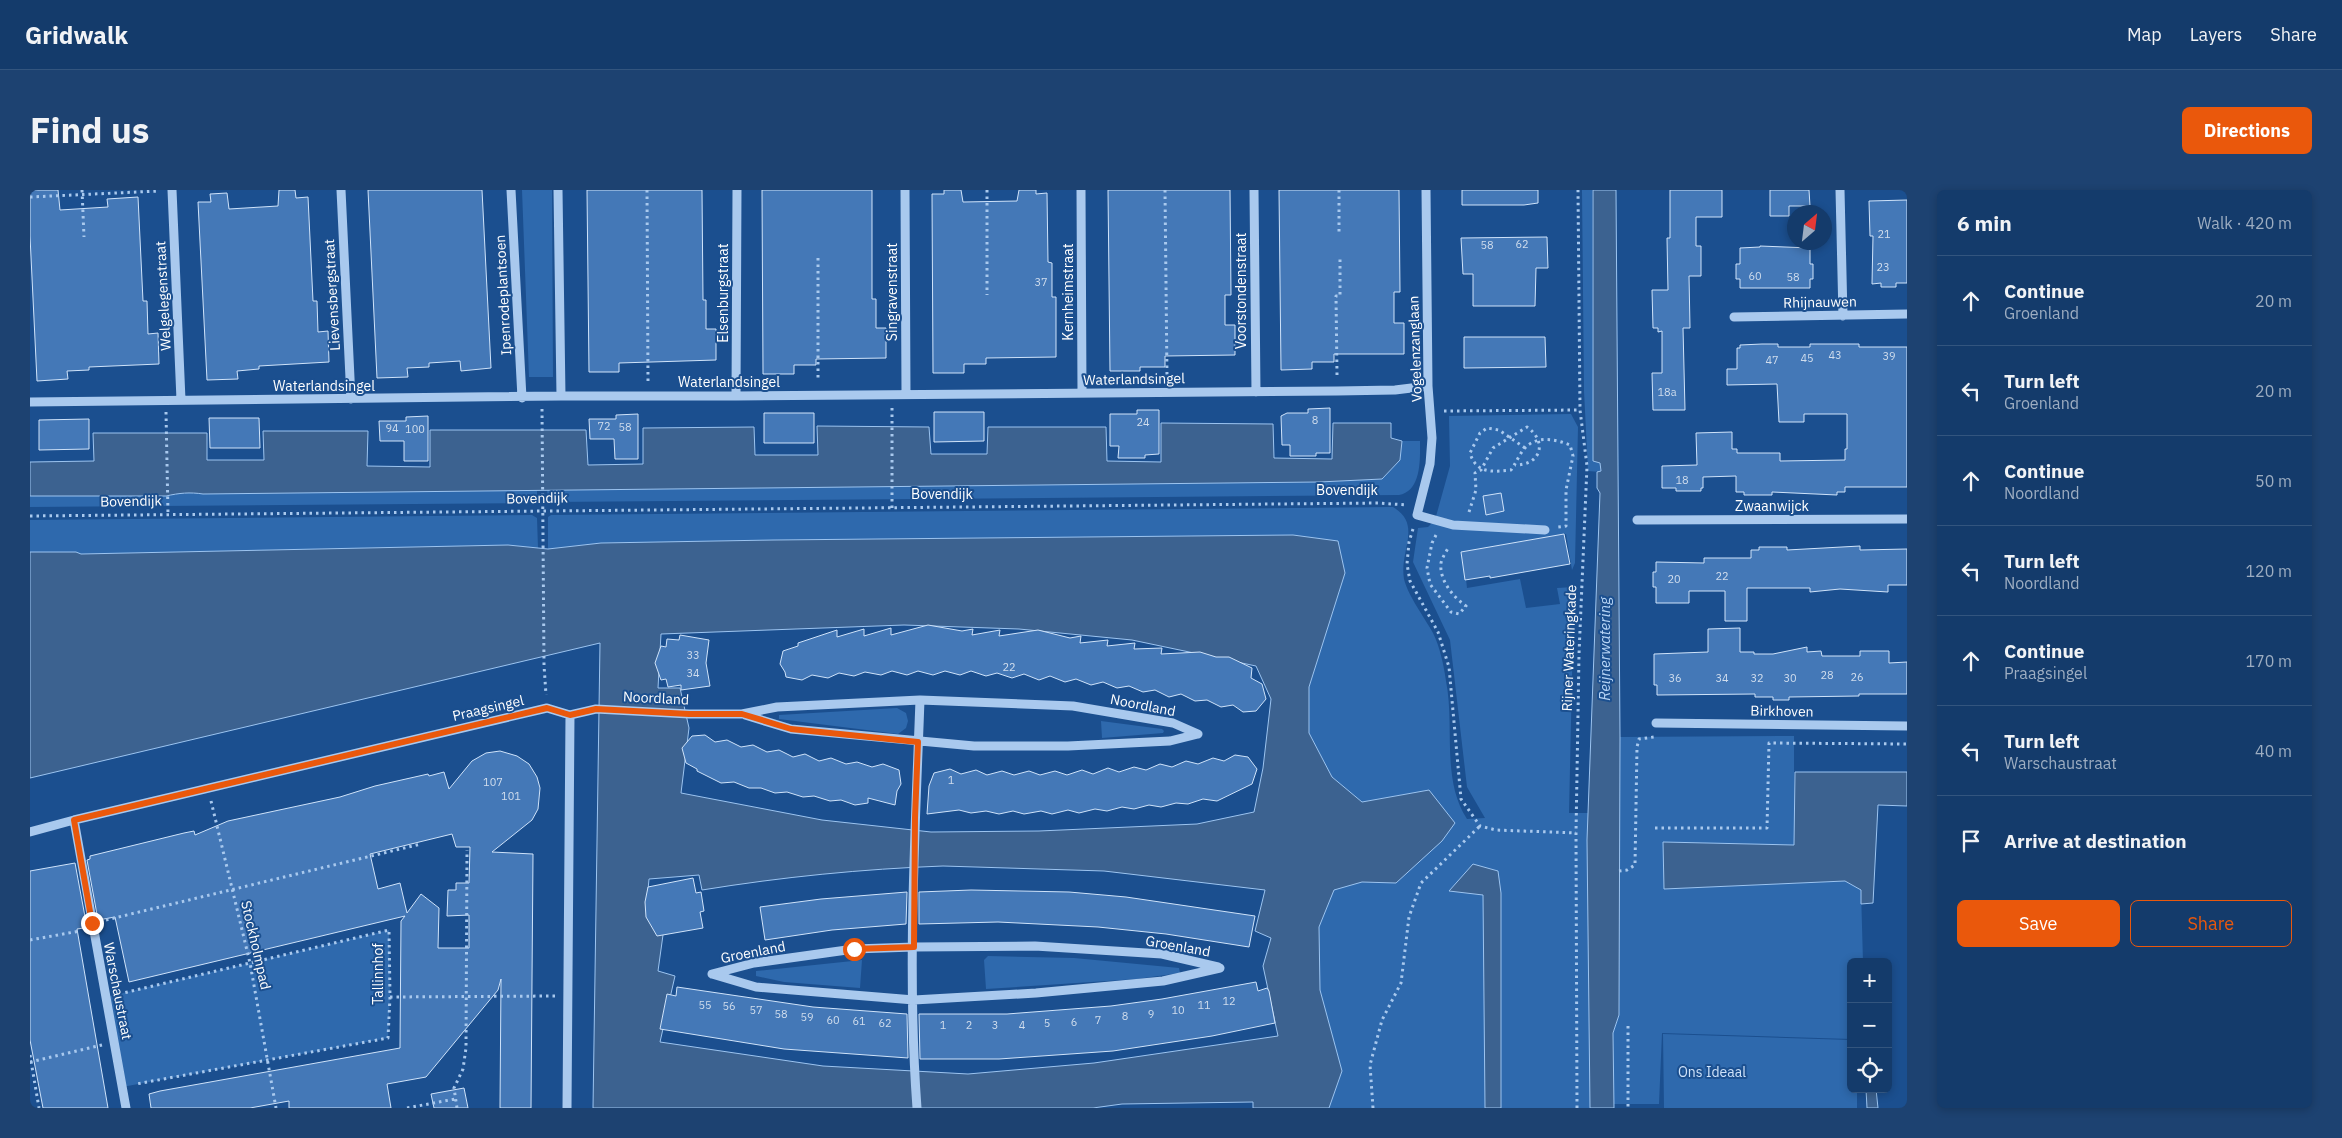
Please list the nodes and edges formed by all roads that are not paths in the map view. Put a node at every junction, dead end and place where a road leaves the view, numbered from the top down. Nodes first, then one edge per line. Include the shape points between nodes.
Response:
1 (172, 190) edge
2 (341, 190) edge
3 (511, 190) edge
4 (558, 190) edge
5 (737, 190) edge
6 (905, 190) edge
7 (1081, 190) edge
8 (1254, 190) edge
9 (1426, 190) edge
10 (1840, 190) edge
11 (1907, 314) edge
12 (1843, 316) junction
13 (1734, 317) dead end
14 (1428, 386) junction
15 (1256, 392) junction
16 (1082, 393) junction
17 (906, 394) junction
18 (561, 396) junction
19 (736, 396) junction
20 (522, 398) junction
21 (351, 399) junction
22 (181, 400) junction
23 (30, 402) edge
24 (1907, 519) edge
25 (1637, 520) dead end
26 (1545, 530) road end
27 (920, 700) junction
28 (742, 714) junction
29 (570, 715) junction
30 (1656, 724) road end
31 (1907, 726) edge
32 (918, 742) junction
33 (74, 820) junction
34 (30, 832) edge
35 (914, 947) junction
36 (914, 1000) junction
37 (126, 1108) edge
38 (567, 1108) edge
39 (917, 1108) edge

1 - 22 street, Welgelegenstraat
2 - 21 street, Lievensbergstraat
3 - 20 street, Ipenrodeplantsoen
4 - 18 street
5 - 19 street, Elsenburgstraat
6 - 17 street, Singravenstraat
7 - 16 street, Kernheimstraat
8 - 15 street, Voorstondenstraat
9 - 14 street, Vogelenzanglaan
10 - 12 street
11 - 12 street, Rhijnauwen
12 - 13 street, Rhijnauwen
14 - 15 street, Waterlandsingel via 1394,390
14 - 26 street, Vogelenzanglaan via 1430,464 1419,510 1453,525
15 - 16 street, Waterlandsingel
16 - 17 street, Waterlandsingel
17 - 19 street, Waterlandsingel
18 - 19 street, Waterlandsingel
18 - 20 street, Waterlandsingel
20 - 21 street, Waterlandsingel
21 - 22 street, Waterlandsingel
22 - 23 street, Waterlandsingel
24 - 25 street, Zwaanwijck
27 - 28 street, Noordland via 777,707
27 - 32 street
27 - 32 street, Noordland via 1073,706 1173,723 1198,734 1170,741 1068,746 974,746
28 - 29 street, Noordland via 596,709
28 - 32 street, Noordland via 791,729
29 - 33 street, Praagsingel via 547,708
29 - 38 street
30 - 31 street, Birkhoven
32 - 35 street
33 - 34 street, Praagsingel
33 - 37 street, Warschaustraat
35 - 36 street
35 - 36 street, Groenland via 854,949 754,963 712,974 756,987
35 - 36 street, Groenland via 1035,946 1162,954 1220,968 1163,982
36 - 39 street

